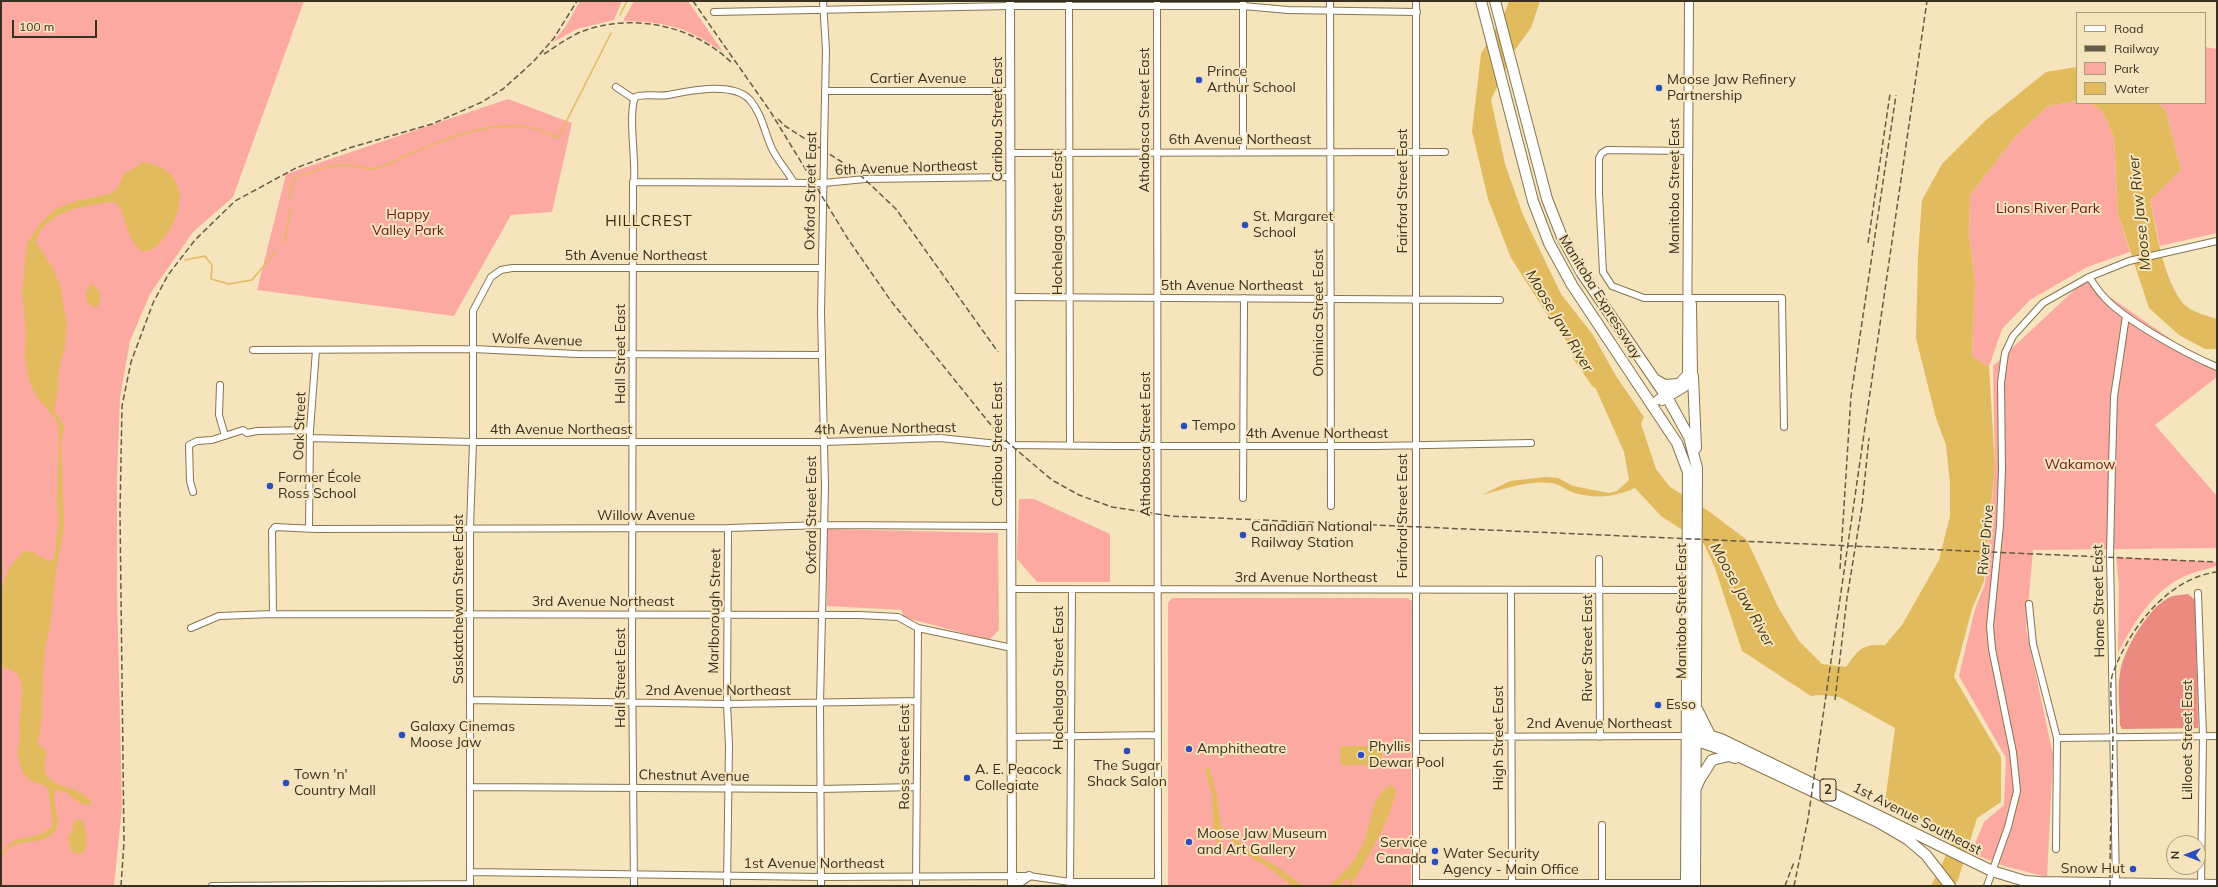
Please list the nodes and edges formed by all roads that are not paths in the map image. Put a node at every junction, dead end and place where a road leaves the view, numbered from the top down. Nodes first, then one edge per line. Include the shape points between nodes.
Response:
1 (823, 1) edge
2 (1330, 1) edge
3 (1416, 1) edge
4 (1481, 1) edge
5 (1690, 1) edge
6 (1010, 3) edge
7 (1069, 4) edge
8 (1157, 4) edge
9 (1243, 4) edge
10 (1496, 5) edge
11 (823, 8) junction
12 (1330, 10) junction
13 (714, 12) dead end
14 (1416, 12) junction
15 (616, 87) dead end
16 (825, 91) junction
17 (1010, 91) junction
18 (634, 99) junction
19 (1688, 151) junction
20 (1157, 152) junction
21 (1243, 152) junction
22 (1330, 152) junction
23 (1415, 152) junction
24 (1445, 152) dead end
25 (1010, 153) junction
26 (1070, 153) junction
27 (1010, 177) junction
28 (634, 182) junction
29 (794, 183) junction
30 (824, 183) junction
31 (2217, 241) edge
32 (633, 268) junction
33 (822, 268) junction
34 (2089, 278) junction
35 (1011, 297) junction
36 (1070, 298) junction
37 (1157, 298) junction
38 (1244, 298) junction
39 (1691, 298) junction
40 (1331, 299) junction
41 (1415, 299) junction
42 (1500, 300) dead end
43 (473, 311) joint
44 (2126, 316) junction
45 (253, 350) dead end
46 (316, 350) junction
47 (473, 350) junction
48 (633, 354) junction
49 (821, 355) junction
50 (2217, 368) edge
51 (1693, 376) junction
52 (1656, 380) junction
53 (1678, 384) junction
54 (220, 385) dead end
55 (1666, 396) junction
56 (1651, 405) junction
57 (1784, 426) dead end
58 (310, 430) junction
59 (225, 436) junction
60 (310, 438) junction
61 (633, 441) junction
62 (473, 442) junction
63 (824, 442) junction
64 (1531, 443) dead end
65 (1070, 444) junction
66 (1011, 445) junction
67 (1158, 445) junction
68 (1243, 446) junction
69 (1331, 446) junction
70 (1415, 446) junction
71 (1697, 468) junction
72 (1693, 481) junction
73 (193, 492) dead end
74 (1243, 498) dead end
75 (1331, 506) dead end
76 (824, 525) junction
77 (1012, 526) junction
78 (633, 527) junction
79 (309, 528) junction
80 (470, 528) junction
81 (728, 528) junction
82 (1600, 559) dead end
83 (1012, 590) junction
84 (1072, 590) junction
85 (1158, 590) junction
86 (1416, 590) junction
87 (1511, 590) junction
88 (1600, 590) junction
89 (1691, 590) junction
90 (2198, 594) dead end
91 (2029, 604) dead end
92 (273, 614) junction
93 (633, 614) junction
94 (728, 614) junction
95 (470, 615) junction
96 (823, 615) junction
97 (191, 628) dead end
98 (918, 628) junction
99 (1012, 648) junction
100 (471, 700) junction
101 (917, 701) junction
102 (632, 702) junction
103 (820, 703) junction
104 (727, 704) junction
105 (1696, 706) junction
106 (1158, 735) junction
107 (1511, 736) junction
108 (1600, 736) junction
109 (1692, 736) junction
110 (1710, 736) junction
111 (2202, 736) junction
112 (2217, 736) edge
113 (1012, 737) junction
114 (1071, 737) junction
115 (1416, 737) junction
116 (2113, 737) junction
117 (2057, 738) junction
118 (1743, 760) junction
119 (470, 787) junction
120 (918, 787) junction
121 (632, 788) junction
122 (728, 789) junction
123 (820, 789) junction
124 (1695, 792) junction
125 (1602, 825) dead end
126 (2056, 849) dead end
127 (1992, 871) junction
128 (470, 872) junction
129 (634, 874) junction
130 (726, 875) junction
131 (916, 876) junction
132 (1029, 876) joint
133 (821, 877) junction
134 (1013, 883) edge
135 (1070, 884) edge
136 (1158, 884) edge
137 (2060, 884) edge
138 (470, 885) edge
139 (1416, 885) edge
140 (1512, 885) edge
141 (1602, 885) edge
142 (1691, 885) edge
143 (2116, 885) edge
144 (2217, 885) edge
145 (212, 886) edge
146 (321, 886) edge
147 (634, 886) edge
148 (726, 886) edge
149 (821, 886) edge
150 (916, 886) edge
151 (1950, 886) edge
152 (1987, 886) edge
153 (2201, 886) edge

1 - 11 street, Oxford Street East
2 - 12 street, Ominica Street East
3 - 14 street, Fairford Street East
4 - 56 main road, Manitoba Expressway via 1533,201 1549,243 1572,285
5 - 19 street, Manitoba Street East
6 - 7 street
6 - 11 street
6 - 17 street, Caribou Street East
7 - 8 street
7 - 26 street, Hochelaga Street East
8 - 9 street
8 - 20 street, Athabasca Street East
9 - 12 street via 1288,10
9 - 21 street
10 - 52 main road, Manitoba Expressway via 1547,199 1562,237 1580,272
11 - 13 street
11 - 16 street, Oxford Street East
12 - 14 street
12 - 22 street, Ominica Street East
14 - 23 street, Fairford Street East
15 - 18 street
16 - 17 street, Cartier Avenue
16 - 30 street, Oxford Street East, bridge
17 - 25 street, Caribou Street East
18 - 28 street, Hall Street East
18 - 29 street via 638,96 667,95 701,89 742,94 750,99 758,112 772,149
19 - 39 street, Manitoba Street East
19 - 39 street via 1607,150 1599,158 1599,193 1603,272 1612,286 1644,298
20 - 21 street, 6th Avenue Northeast
20 - 26 street, 6th Avenue Northeast
20 - 37 street, Athabasca Street East
21 - 22 street, 6th Avenue Northeast
22 - 23 street, 6th Avenue Northeast
22 - 40 street, Ominica Street East
23 - 24 street, 6th Avenue Northeast
23 - 41 street, Fairford Street East
25 - 26 street, 6th Avenue Northeast
25 - 27 street, Caribou Street East
26 - 36 street, Hochelaga Street East
27 - 30 street, 6th Avenue Northeast via 865,179
27 - 35 street, Caribou Street East
28 - 29 street, 6th Avenue Northeast
28 - 32 street, Hall Street East
29 - 30 street, 6th Avenue Northeast
30 - 33 street, Oxford Street East
31 - 34 street, River Drive via 2133,260
32 - 33 street, 5th Avenue Northeast
32 - 43 street, 5th Avenue Northeast via 501,270 491,277
32 - 48 street, Hall Street East
33 - 49 street, Oxford Street East
34 - 44 street via 2104,298
34 - 127 street, River Drive via 2043,303 2013,336 2005,353 2002,384 2000,525 1990,626 1992,649 2013,752 2017,791 2008,827
35 - 36 street, 5th Avenue Northeast
35 - 66 street, Caribou Street East
36 - 37 street, 5th Avenue Northeast
36 - 65 street, Hochelaga Street East
37 - 38 street, 5th Avenue Northeast
37 - 67 street, Athabasca Street East
38 - 40 street, 5th Avenue Northeast
38 - 68 street
39 - 51 street, Manitoba Street East
39 - 53 street, Manitoba Street East via 1686,304 1687,374
39 - 57 street via 1782,298
40 - 41 street, 5th Avenue Northeast
40 - 69 street, Ominica Street East
41 - 42 street, 5th Avenue Northeast
41 - 70 street, Fairford Street East
43 - 47 street, Saskatchewan Street East
44 - 50 street
44 - 116 street, Home Street East via 2114,397 2110,556
45 - 46 street, Wolfe Avenue
46 - 47 street, Wolfe Avenue
46 - 58 street, Oak Street
47 - 48 street, Wolfe Avenue
47 - 62 street, Saskatchewan Street East
48 - 49 street, Wolfe Avenue
48 - 61 street, Hall Street East
49 - 63 street, Oxford Street East
51 - 55 street, Manitoba Street East via 1685,387
51 - 71 main road
52 - 53 main road via 1665,385
52 - 55 main road, Manitoba Expressway
53 - 55 street, Manitoba Street East
54 - 59 street via 219,415
55 - 56 street, Manitoba Street East
55 - 71 main road, Manitoba Expressway via 1689,437
56 - 72 main road, Manitoba Expressway via 1677,443
58 - 59 street via 247,433 243,430
58 - 60 street, Oak Street
59 - 73 street via 189,445 190,481
60 - 62 street, 4th Avenue Northeast
60 - 79 street, Oak Street
61 - 62 street, 4th Avenue Northeast
61 - 63 street, 4th Avenue Northeast
61 - 78 street, Hall Street East
62 - 80 street, Saskatchewan Street East
63 - 66 street, 4th Avenue Northeast via 940,438
63 - 76 street, Oxford Street East
64 - 70 street, 4th Avenue Northeast
65 - 66 street, 4th Avenue Northeast
65 - 67 street, 4th Avenue Northeast
66 - 77 street, Caribou Street East
67 - 68 street, 4th Avenue Northeast
67 - 85 street, Athabasca Street East
68 - 69 street, 4th Avenue Northeast
68 - 74 street
69 - 70 street, 4th Avenue Northeast
69 - 75 street, Ominica Street East
70 - 86 street, Fairford Street East
71 - 72 main road, Manitoba Expressway
72 - 89 main road, Manitoba Street East
76 - 77 street, Willow Avenue
76 - 81 street, Willow Avenue
76 - 96 street, Oxford Street East
77 - 83 street, Caribou Street East
78 - 80 street, Willow Avenue
78 - 81 street, Willow Avenue
78 - 93 street, Hall Street East
79 - 80 street, Willow Avenue
79 - 92 street, Willow Avenue via 275,527 272,531
80 - 95 street, Saskatchewan Street East
81 - 94 street, Marlborough Street
82 - 88 street, River Street East
83 - 84 street, 3rd Avenue Northeast
83 - 99 street, Caribou Street East
84 - 85 street, 3rd Avenue Northeast
84 - 114 street, Hochelaga Street East
85 - 86 street, 3rd Avenue Northeast
85 - 106 street, Athabasca Street East
86 - 87 street, 3rd Avenue Northeast
86 - 115 street, Fairford Street East
87 - 88 street, 3rd Avenue Northeast
87 - 107 street, High Street East
88 - 89 street, 3rd Avenue Northeast
88 - 108 street, River Street East
89 - 105 main road, Manitoba Street East
89 - 109 main road, Manitoba Street East
90 - 111 street, Lillooet Street East
91 - 117 street via 2033,644
92 - 95 street, 3rd Avenue Northeast
92 - 97 street, 3rd Avenue Northeast via 219,616
93 - 94 street, 3rd Avenue Northeast
93 - 95 street, 3rd Avenue Northeast
93 - 102 street, Hall Street East
94 - 96 street, 3rd Avenue Northeast
94 - 104 street, Marlborough Street
95 - 100 street, Saskatchewan Street East
96 - 98 street, 3rd Avenue Northeast via 898,617
96 - 103 street, Oxford Street East
98 - 99 street, 3rd Avenue Northeast
98 - 101 street, Ross Street East
99 - 113 street, Caribou Street East
100 - 102 street, 2nd Avenue Northeast
100 - 119 street, Saskatchewan Street East
101 - 103 street, 2nd Avenue Northeast
101 - 120 street, Ross Street East
102 - 104 street, 2nd Avenue Northeast
102 - 121 street, Hall Street East
103 - 104 street, 2nd Avenue Northeast
103 - 123 street, Oxford Street East
104 - 122 street, Marlborough Street
105 - 109 main road, Manitoba Street East
105 - 110 main road
106 - 114 street
106 - 136 street, Athabasca Street East
107 - 108 street, 2nd Avenue Northeast
107 - 115 street, 2nd Avenue Northeast
107 - 140 street, High Street East
108 - 109 street, 2nd Avenue Northeast
109 - 110 main road, 1st Avenue Southeast / 2
109 - 118 main road, 1st Avenue Southeast / 2
109 - 124 main road, Manitoba Street East / 2
109 - 142 main road, Manitoba Street East
110 - 127 main road, 1st Avenue Southeast / 2 via 1721,739
111 - 112 street
111 - 116 street
111 - 153 street, Lillooet Street East
113 - 114 street
113 - 134 street, Caribou Street East
114 - 135 street, Hochelaga Street East
115 - 139 street, Fairford Street East
116 - 117 street
116 - 143 street, Home Street East
117 - 126 street
118 - 124 main road, 2 via 1729,756 1712,760
118 - 151 main road, 1st Avenue Southeast / 2 via 1878,822 1907,839 1936,866
119 - 121 street, Chestnut Avenue
119 - 128 street, Saskatchewan Street East
120 - 123 street, Chestnut Avenue
120 - 131 street, Ross Street East
121 - 122 street, Chestnut Avenue
121 - 129 street, Hall Street East
122 - 123 street, Chestnut Avenue
122 - 130 street, Marlborough Street
123 - 133 street, Oxford Street East
124 - 142 main road, Manitoba Street East / 2
125 - 141 street
127 - 137 main road, 1st Avenue Southeast / 2 via 2025,881
127 - 152 street, River Drive
128 - 129 street, 1st Avenue Northeast
128 - 138 street, Saskatchewan Street East
129 - 130 street, 1st Avenue Northeast
129 - 147 street, Hall Street East
130 - 133 street, 1st Avenue Northeast
130 - 148 street, Marlborough Street
131 - 133 street, 1st Avenue Northeast
131 - 134 street, 1st Avenue Northeast
131 - 150 street, Ross Street East
132 - 134 street
132 - 135 street
133 - 149 street, Oxford Street East
135 - 136 street
137 - 143 main road, 1st Avenue Southeast / 2
138 - 146 street
139 - 140 street
140 - 141 street
141 - 142 street
143 - 153 main road, 1st Avenue Southeast / 2
144 - 153 main road, 1st Avenue Southeast / 2
145 - 146 street

